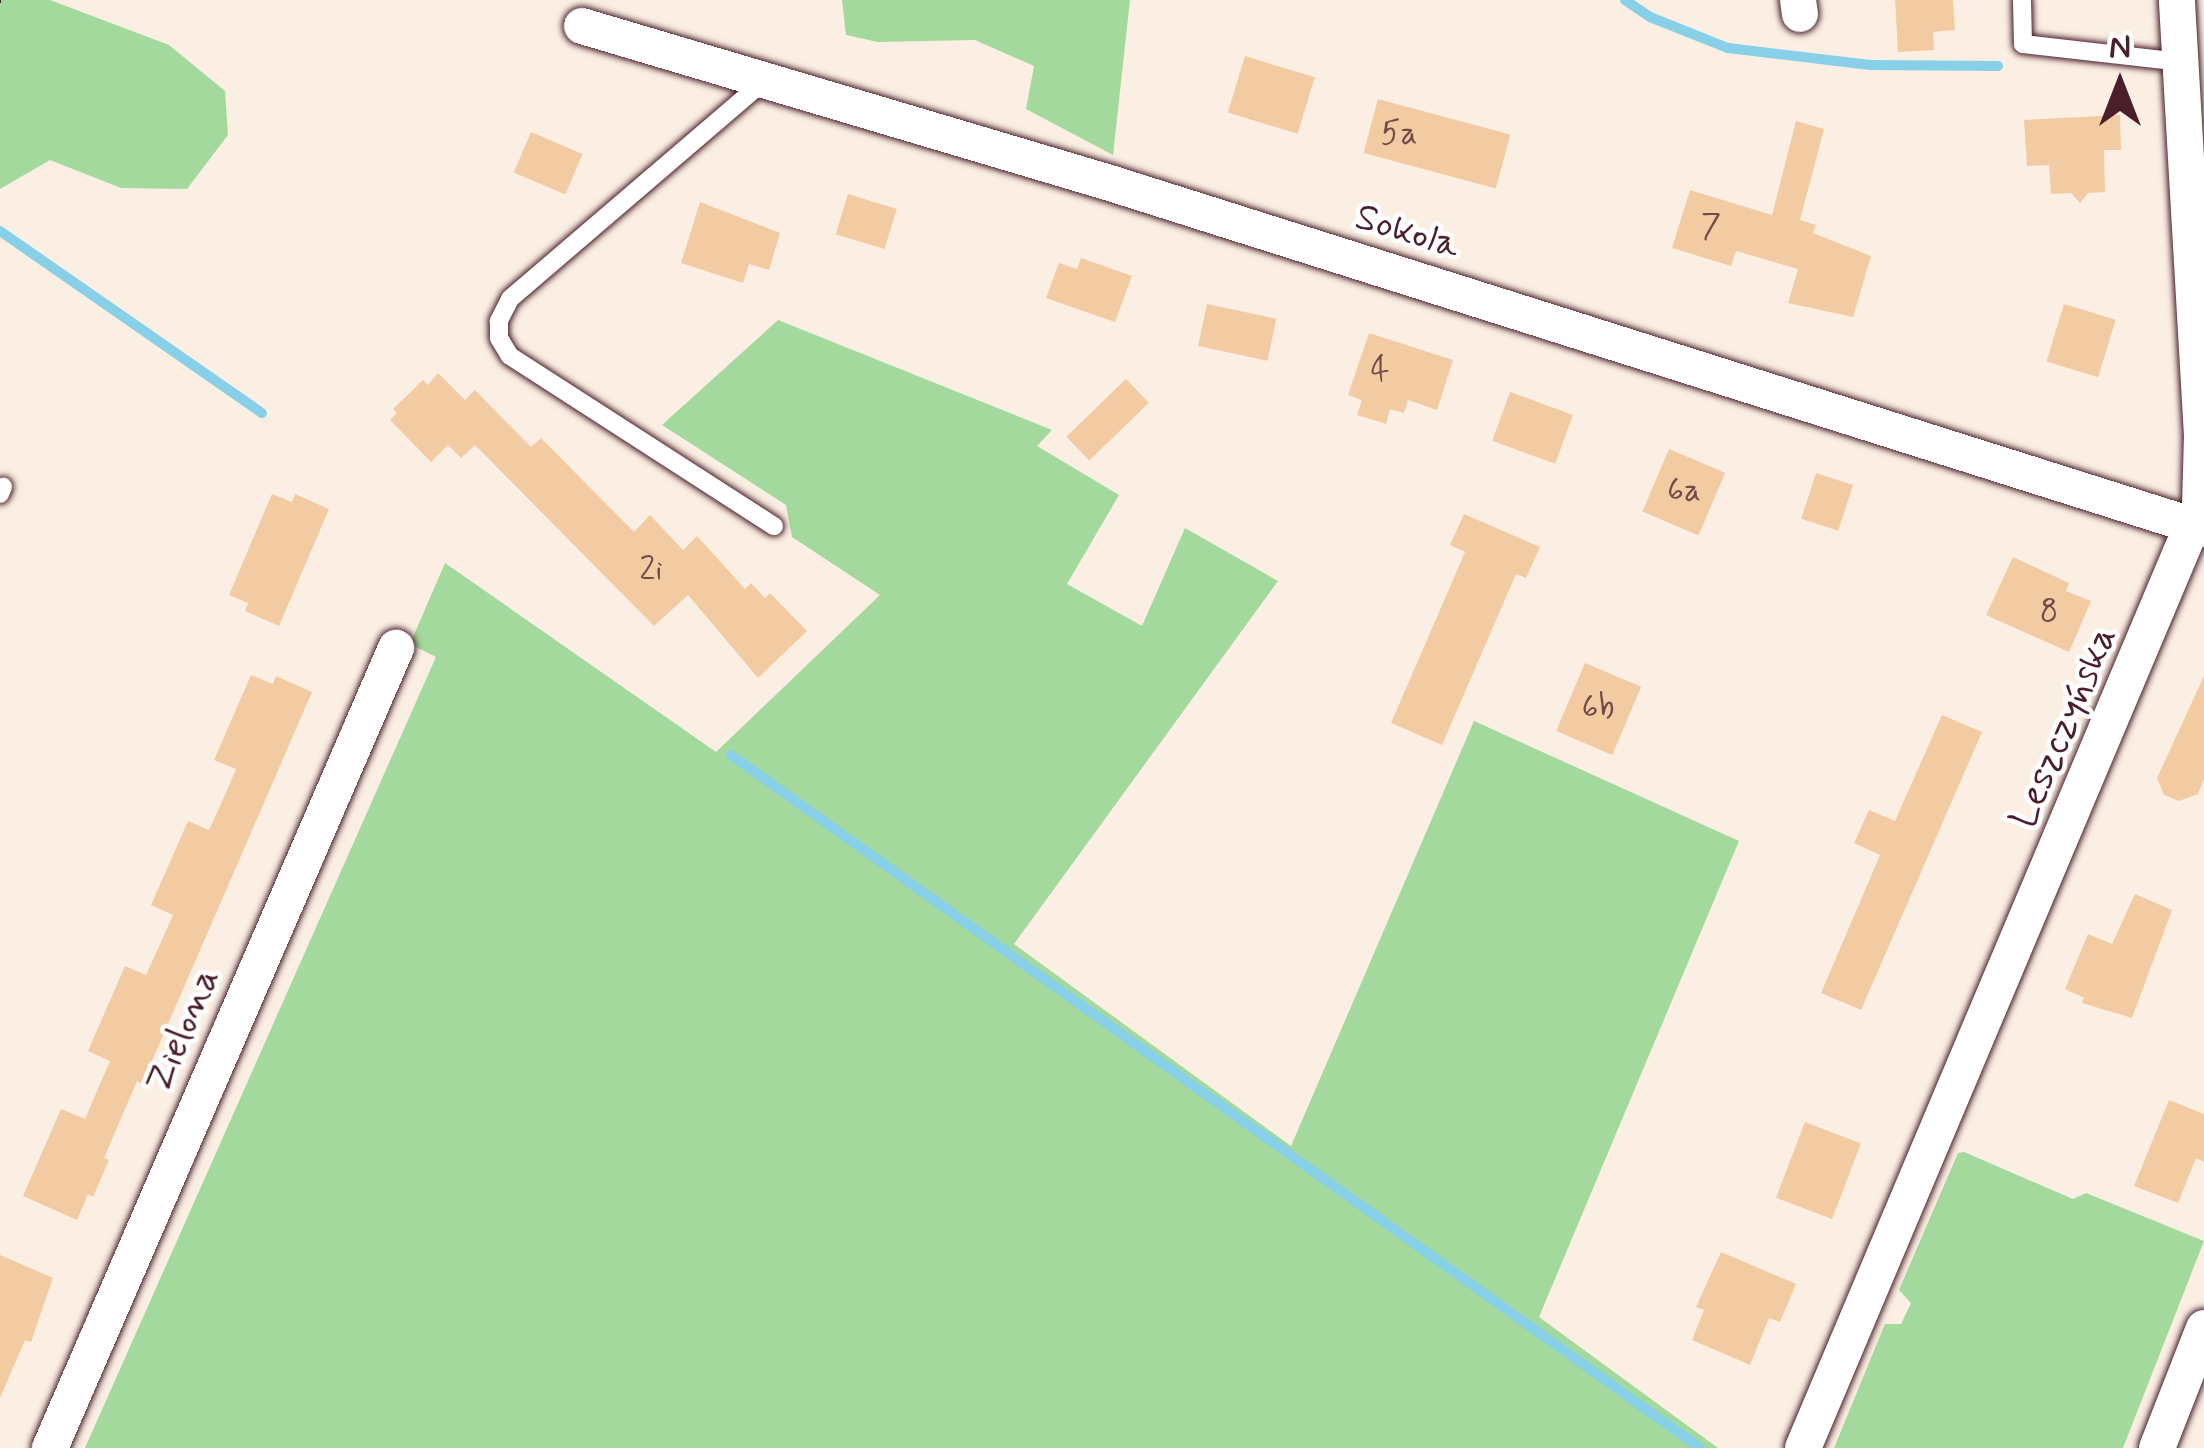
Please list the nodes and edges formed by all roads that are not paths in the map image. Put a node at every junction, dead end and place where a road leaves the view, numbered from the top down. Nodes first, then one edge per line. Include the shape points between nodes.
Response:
1 (2022, 0) edge
2 (2177, 0) edge
3 (582, 26) dead end
4 (2180, 62) junction
5 (763, 82) junction
6 (774, 526) dead end
7 (2199, 528) edge
8 (396, 647) dead end
9 (2204, 1328) edge
10 (50, 1448) edge
11 (1803, 1448) edge
12 (2157, 1448) edge

1 - 4 lane via 2023,44
2 - 4 street, Leszczyńska
3 - 5 street, Sokola
4 - 7 street, Leszczyńska via 2202,436
5 - 6 lane via 510,299 499,338 510,356
5 - 7 street, Sokola via 1155,197
7 - 11 street, Leszczyńska
8 - 10 street, Zielona
9 - 12 street

